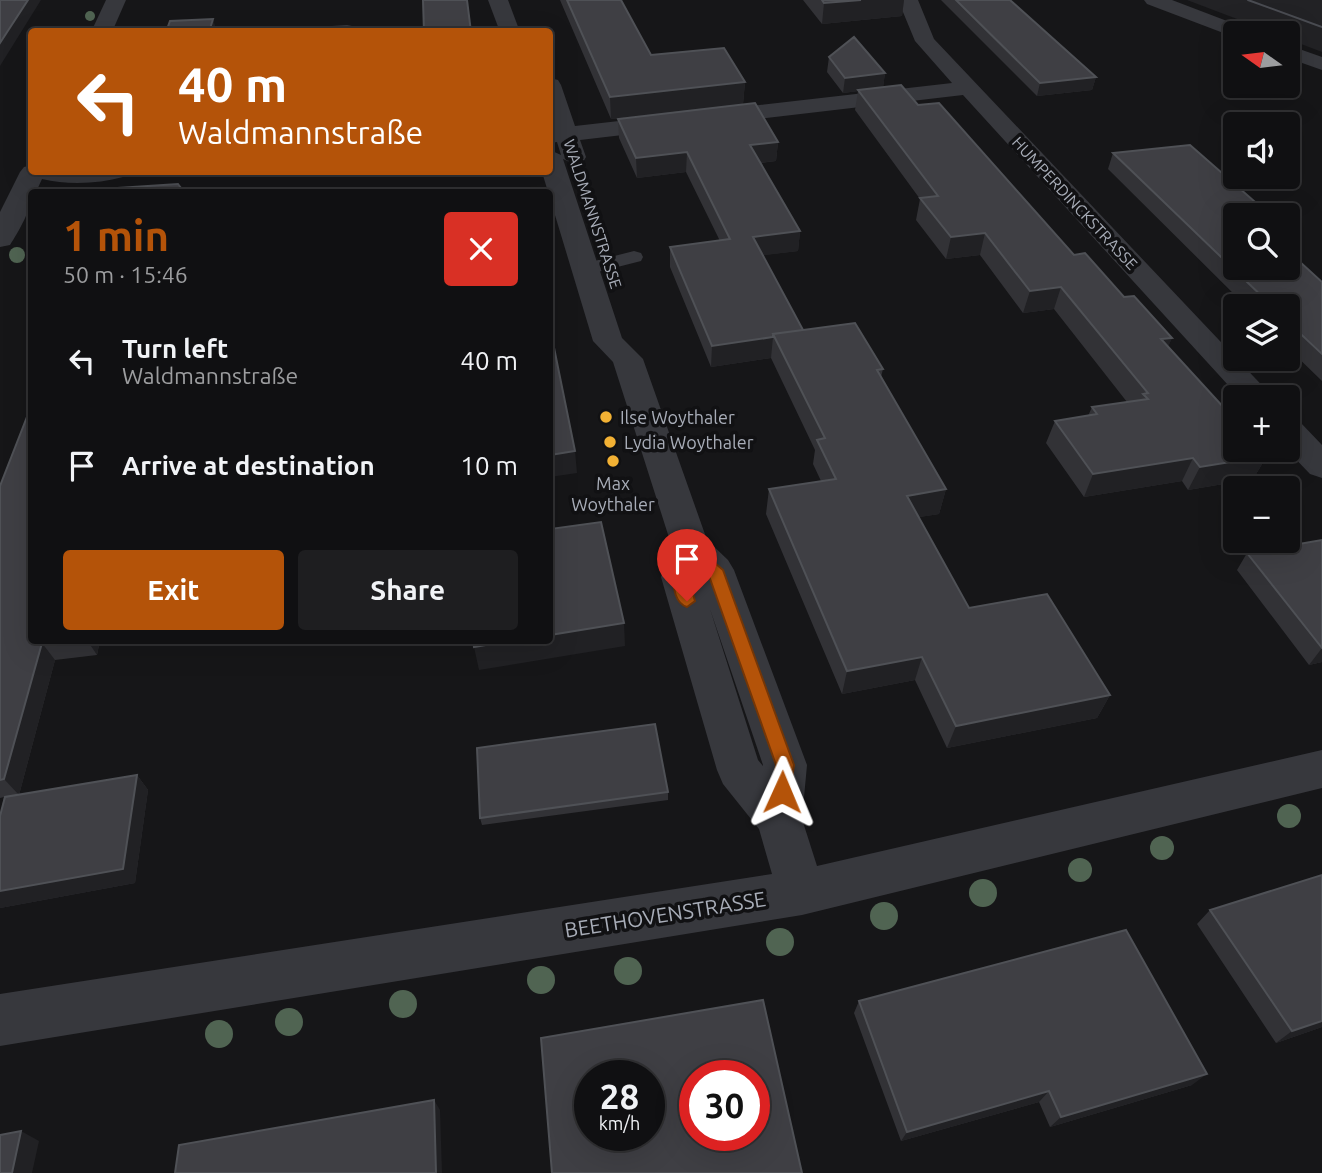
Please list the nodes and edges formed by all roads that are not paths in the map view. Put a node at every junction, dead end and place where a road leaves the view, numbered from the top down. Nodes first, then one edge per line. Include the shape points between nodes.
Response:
1 (116, 0) edge
2 (498, 0) edge
3 (519, 0) edge
4 (908, 0) edge
5 (1154, 0) edge
6 (1223, 26) edge
7 (103, 28) edge
8 (508, 28) edge
9 (529, 28) edge
10 (1300, 56) edge
11 (1322, 64) edge
12 (967, 88) junction
13 (553, 104) edge
14 (558, 135) edge
15 (553, 162) edge
16 (4, 166) dead end
17 (28, 169) edge
18 (30, 175) edge
19 (56, 175) edge
20 (74, 175) edge
21 (0, 239) edge
22 (610, 264) junction
23 (1246, 385) edge
24 (1300, 443) edge
25 (1322, 466) edge
26 (1322, 769) edge
27 (803, 892) junction
28 (0, 1020) edge

1 - 7 street
2 - 8 street
3 - 9 street
4 - 12 street, HUMPERDINCKSTRASSE via 925,41
5 - 6 street
10 - 11 street
12 - 14 street
12 - 23 street, HUMPERDINCKSTRASSE
13 - 14 street, WALDMANNSTRASSE
14 - 22 street, WALDMANNSTRASSE
15 - 22 street, WALDMANNSTRASSE
16 - 17 street
18 - 21 street
19 - 20 street
22 - 27 street, WALDMANNSTRASSE via 608,341 627,359 691,547 680,577 739,770 779,819
24 - 25 street
26 - 27 street, BEETHOVENSTRASSE
27 - 28 street, BEETHOVENSTRASSE

